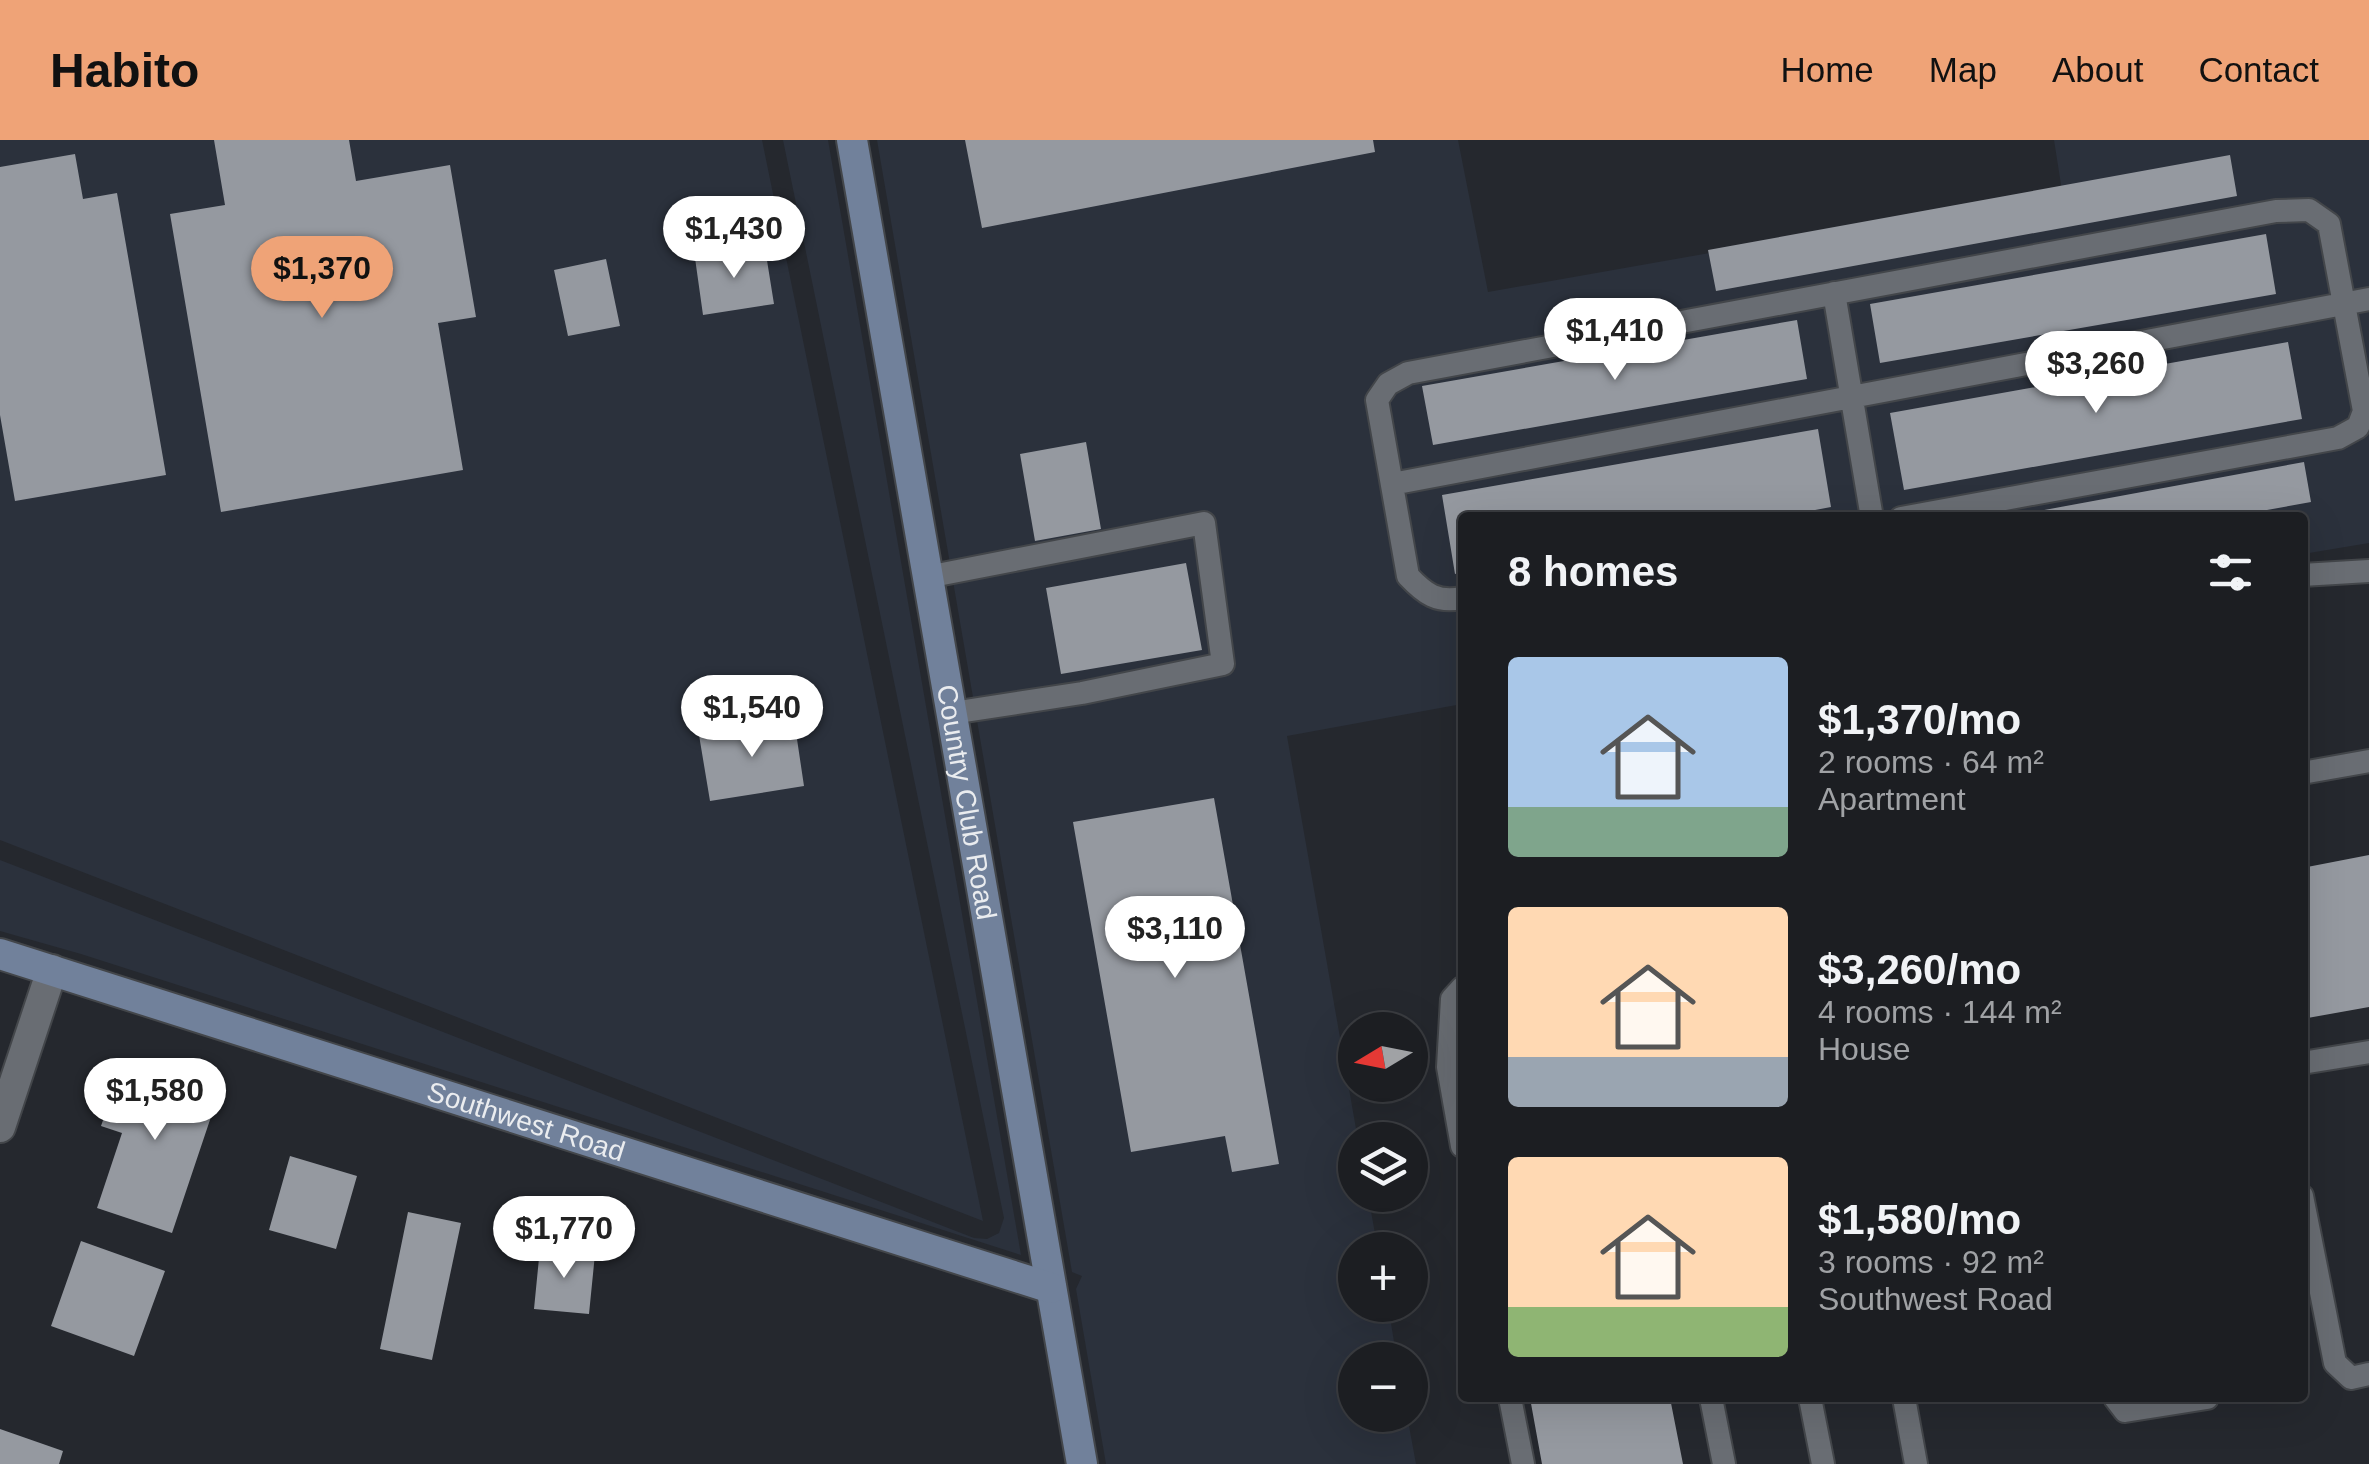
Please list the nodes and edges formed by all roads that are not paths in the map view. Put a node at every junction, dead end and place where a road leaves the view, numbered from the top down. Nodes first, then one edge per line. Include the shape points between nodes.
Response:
1 (852, 140) edge
2 (1834, 293) junction
3 (2369, 299) edge
4 (2344, 304) junction
5 (1852, 397) junction
6 (1392, 484) junction
7 (1871, 512) edge
8 (1934, 512) edge
9 (2369, 571) edge
10 (2308, 574) edge
11 (927, 577) junction
12 (1458, 599) edge
13 (952, 713) junction
14 (2369, 761) edge
15 (2308, 773) edge
16 (0, 954) edge
17 (52, 970) junction
18 (1458, 992) edge
19 (2369, 1052) edge
20 (2308, 1062) edge
21 (1458, 1123) edge
22 (0, 1127) edge
23 (2308, 1225) edge
24 (1051, 1288) junction
25 (2369, 1374) edge
26 (1511, 1402) edge
27 (1712, 1402) edge
28 (1811, 1402) edge
29 (1905, 1402) edge
30 (2117, 1402) edge
31 (2182, 1402) edge
32 (1082, 1464) edge
33 (1523, 1464) edge
34 (1724, 1464) edge
35 (1823, 1464) edge
36 (1916, 1464) edge

1 - 11 street, Country Club Road
2 - 4 lane via 2310,210 2329,224
2 - 5 lane
2 - 6 lane via 1408,373 1388,384 1378,400
3 - 4 lane
4 - 5 lane
4 - 8 lane via 2364,411 2358,427 2338,438
5 - 6 lane
5 - 7 lane
6 - 12 lane via 1408,576 1426,595
9 - 10 lane
11 - 13 street, Country Club Road
11 - 13 lane via 1204,523 1223,664
13 - 24 street, Country Club Road
14 - 15 lane
16 - 17 street, Southwest Road
17 - 22 street
17 - 24 street, Southwest Road
18 - 21 lane via 1452,999 1448,1067
19 - 20 lane
23 - 25 lane via 2336,1363 2351,1378
24 - 32 street, Country Club Road
26 - 33 lane
27 - 34 lane
28 - 35 lane
29 - 36 lane
30 - 31 lane via 2125,1411

